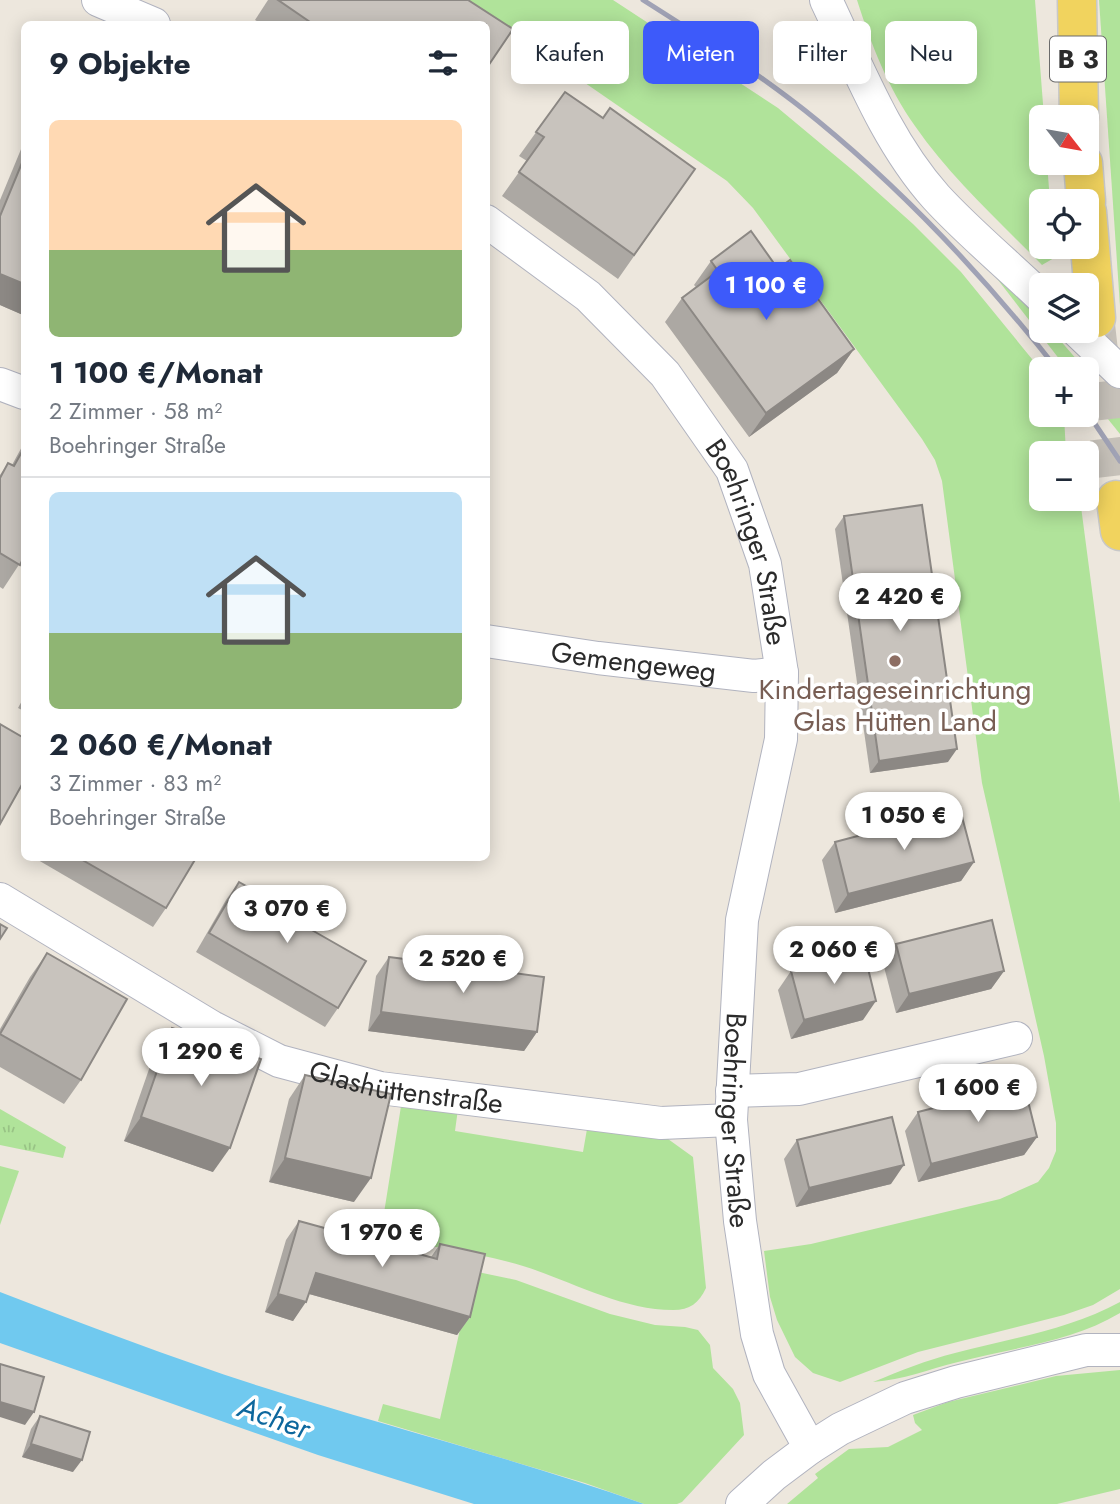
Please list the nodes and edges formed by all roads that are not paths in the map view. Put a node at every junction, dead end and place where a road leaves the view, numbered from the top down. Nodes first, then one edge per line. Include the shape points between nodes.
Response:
1 (98, 0) edge
2 (826, 0) edge
3 (1077, 0) edge
4 (147, 21) edge
5 (1079, 105) edge
6 (490, 224) edge
7 (1029, 285) edge
8 (1099, 342) edge
9 (1120, 372) edge
10 (0, 384) edge
11 (21, 392) edge
12 (490, 643) edge
13 (782, 673) junction
14 (0, 899) edge
15 (1016, 1038) dead end
16 (731, 1105) junction
17 (1120, 1331) edge
18 (1086, 1350) junction
19 (1120, 1350) edge
20 (810, 1448) junction
21 (742, 1504) edge

1 - 4 street
2 - 7 street via 905,156 936,196
3 - 5 main road, B 3
6 - 13 street, Boehringer Straße via 588,296 665,374 732,470 765,564
8 - 9 street
10 - 11 street
12 - 13 street, Gemengeweg via 754,676
13 - 16 street, Boehringer Straße via 781,739 742,920
14 - 16 street, Glashüttenstraße via 212,1027 279,1061 380,1088 661,1122
15 - 16 street, Glashüttenstraße
16 - 20 street, Boehringer Straße via 740,1221 757,1334 769,1374
17 - 18 street
18 - 19 street
18 - 20 street via 905,1398
20 - 21 street

